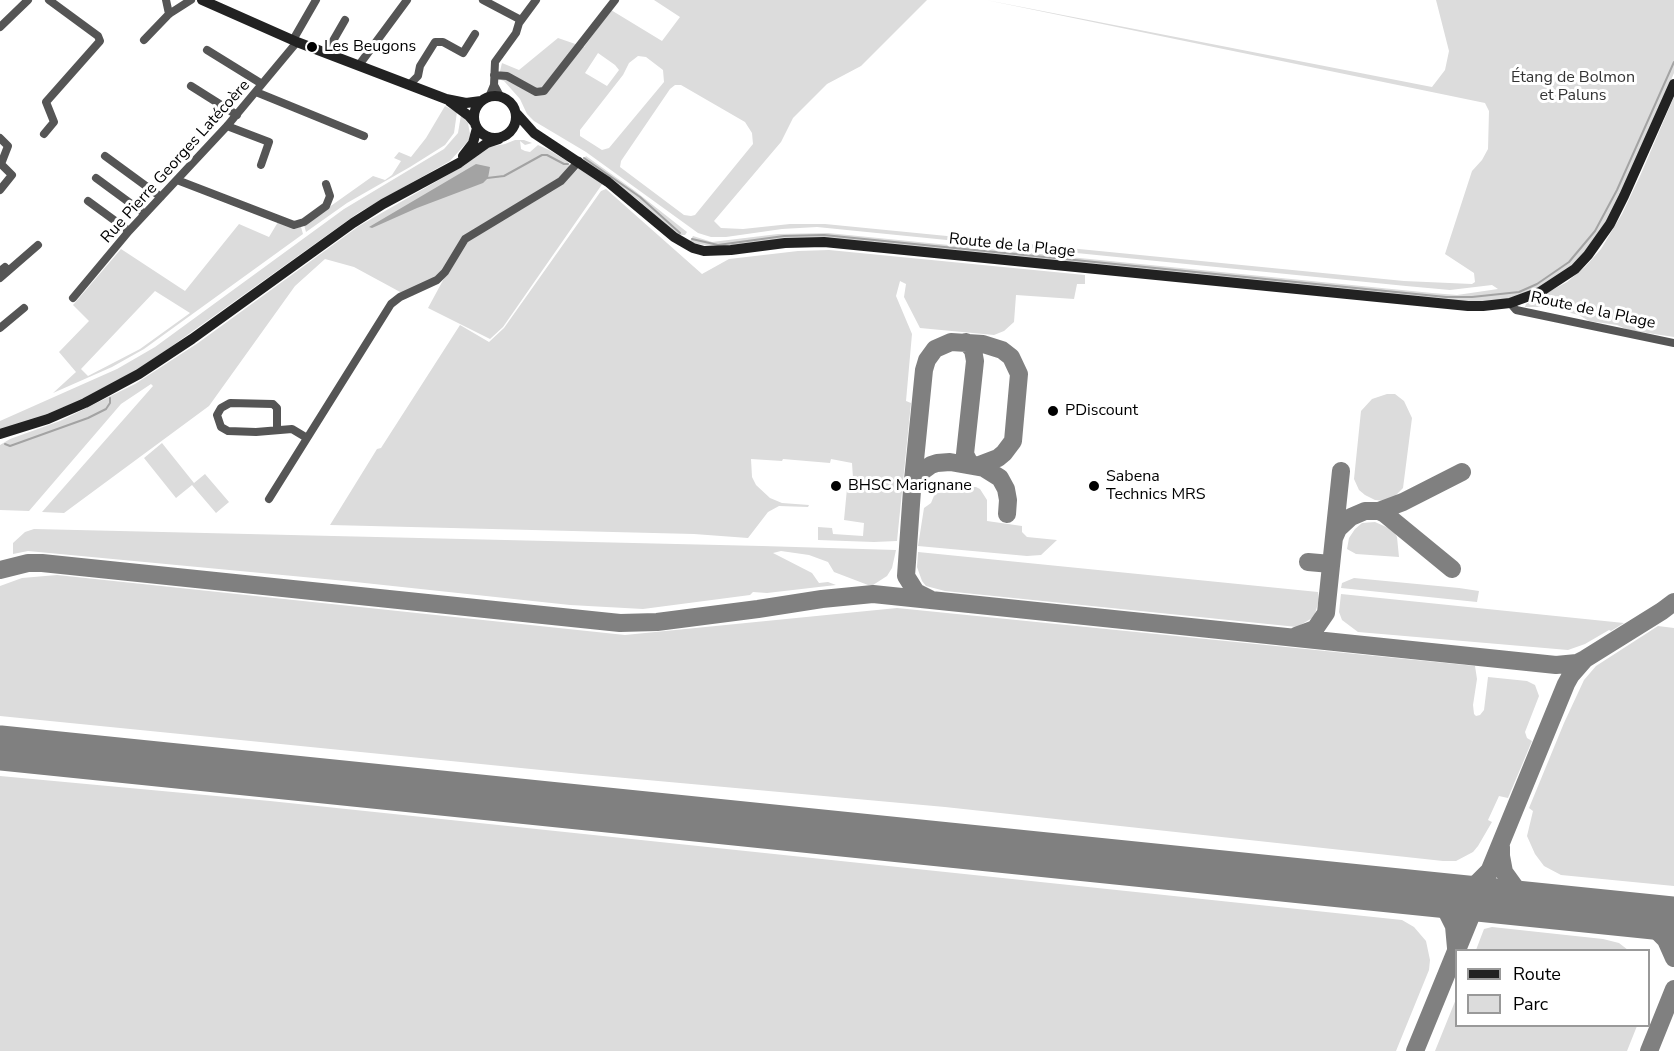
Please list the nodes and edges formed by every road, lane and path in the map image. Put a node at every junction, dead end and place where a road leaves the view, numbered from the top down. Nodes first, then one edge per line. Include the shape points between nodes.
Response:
1 (28, 0) edge
2 (49, 0) edge
3 (166, 0) edge
4 (190, 0) edge
5 (202, 0) edge
6 (316, 0) edge
7 (407, 0) edge
8 (483, 0) edge
9 (536, 0) edge
10 (615, 0) edge
11 (169, 14) junction
12 (345, 20) dead end
13 (521, 20) junction
14 (0, 27) edge
15 (475, 34) dead end
16 (144, 40) dead end
17 (295, 41) junction
18 (207, 50) dead end
19 (326, 53) junction
20 (359, 65) junction
21 (494, 75) junction
22 (262, 84) junction
23 (1674, 84) edge
24 (409, 85) junction
25 (191, 86) dead end
26 (256, 92) junction
27 (490, 98) junction
28 (446, 99) junction
29 (517, 114) junction
30 (237, 115) junction
31 (227, 126) junction
32 (476, 126) junction
33 (44, 134) dead end
34 (364, 136) dead end
35 (504, 136) junction
36 (0, 138) edge
37 (547, 142) junction
38 (105, 156) dead end
39 (579, 161) junction
40 (261, 165) dead end
41 (449, 168) junction
42 (96, 178) dead end
43 (177, 180) junction
44 (327, 184) dead end
45 (0, 190) edge
46 (161, 197) junction
47 (88, 201) dead end
48 (145, 214) junction
49 (129, 231) junction
50 (38, 245) dead end
51 (0, 278) edge
52 (73, 298) dead end
53 (1510, 303) junction
54 (24, 309) dead end
55 (0, 328) edge
56 (1674, 343) edge
57 (277, 429) junction
58 (0, 435) edge
59 (307, 438) junction
60 (269, 499) dead end

1 - 14 street
2 - 33 street via 100,41 46,102 54,122
3 - 11 street
4 - 11 street
5 - 17 street
6 - 17 street, Rue Pierre Georges Latécoère
7 - 20 street
8 - 13 street
9 - 13 street
10 - 21 street via 544,91 536,92 507,76
11 - 16 street
12 - 19 street
13 - 21 street via 495,62
15 - 24 street via 463,52 435,42 418,76
17 - 19 street
17 - 22 street, Rue Pierre Georges Latécoère
18 - 22 street
19 - 20 street
20 - 24 street
21 - 27 street
22 - 26 street, Rue Pierre Georges Latécoère
23 - 53 street, Route de la Plage via 1639,166 1600,240 1575,269 1556,283
24 - 28 street
25 - 30 street
26 - 30 street, Rue Pierre Georges Latécoère
26 - 34 street
27 - 28 street via 466,103
27 - 29 street via 512,103
27 - 32 street via 474,112
28 - 32 street
29 - 35 street via 514,128
29 - 37 street, Route de la Plage
30 - 31 street, Rue Pierre Georges Latécoère
31 - 40 street via 269,142
31 - 43 street, Rue Pierre Georges Latécoère
32 - 35 street via 484,136
32 - 41 street via 473,142
35 - 37 street, Route de la Plage via 523,135
35 - 41 street
36 - 45 street via 8,146 1,164 12,176
37 - 39 street, Route de la Plage
38 - 46 street
39 - 53 street, Route de la Plage via 674,237 704,251 824,242 1468,306
39 - 59 street via 561,181 465,239 437,280 391,304
41 - 58 street via 353,223 139,374 85,403
42 - 48 street
43 - 44 street via 294,225 329,203
43 - 46 street, Rue Pierre Georges Latécoère
46 - 48 street, Rue Pierre Georges Latécoère
47 - 49 street
48 - 49 street, Rue Pierre Georges Latécoère
49 - 52 street, Rue Pierre Georges Latécoère
50 - 51 street
53 - 56 street, Route de la Plage via 1516,310
54 - 55 street
57 - 57 street via 228,431 221,427 217,416 230,403 273,404 277,408
57 - 59 street via 292,429
59 - 60 street

